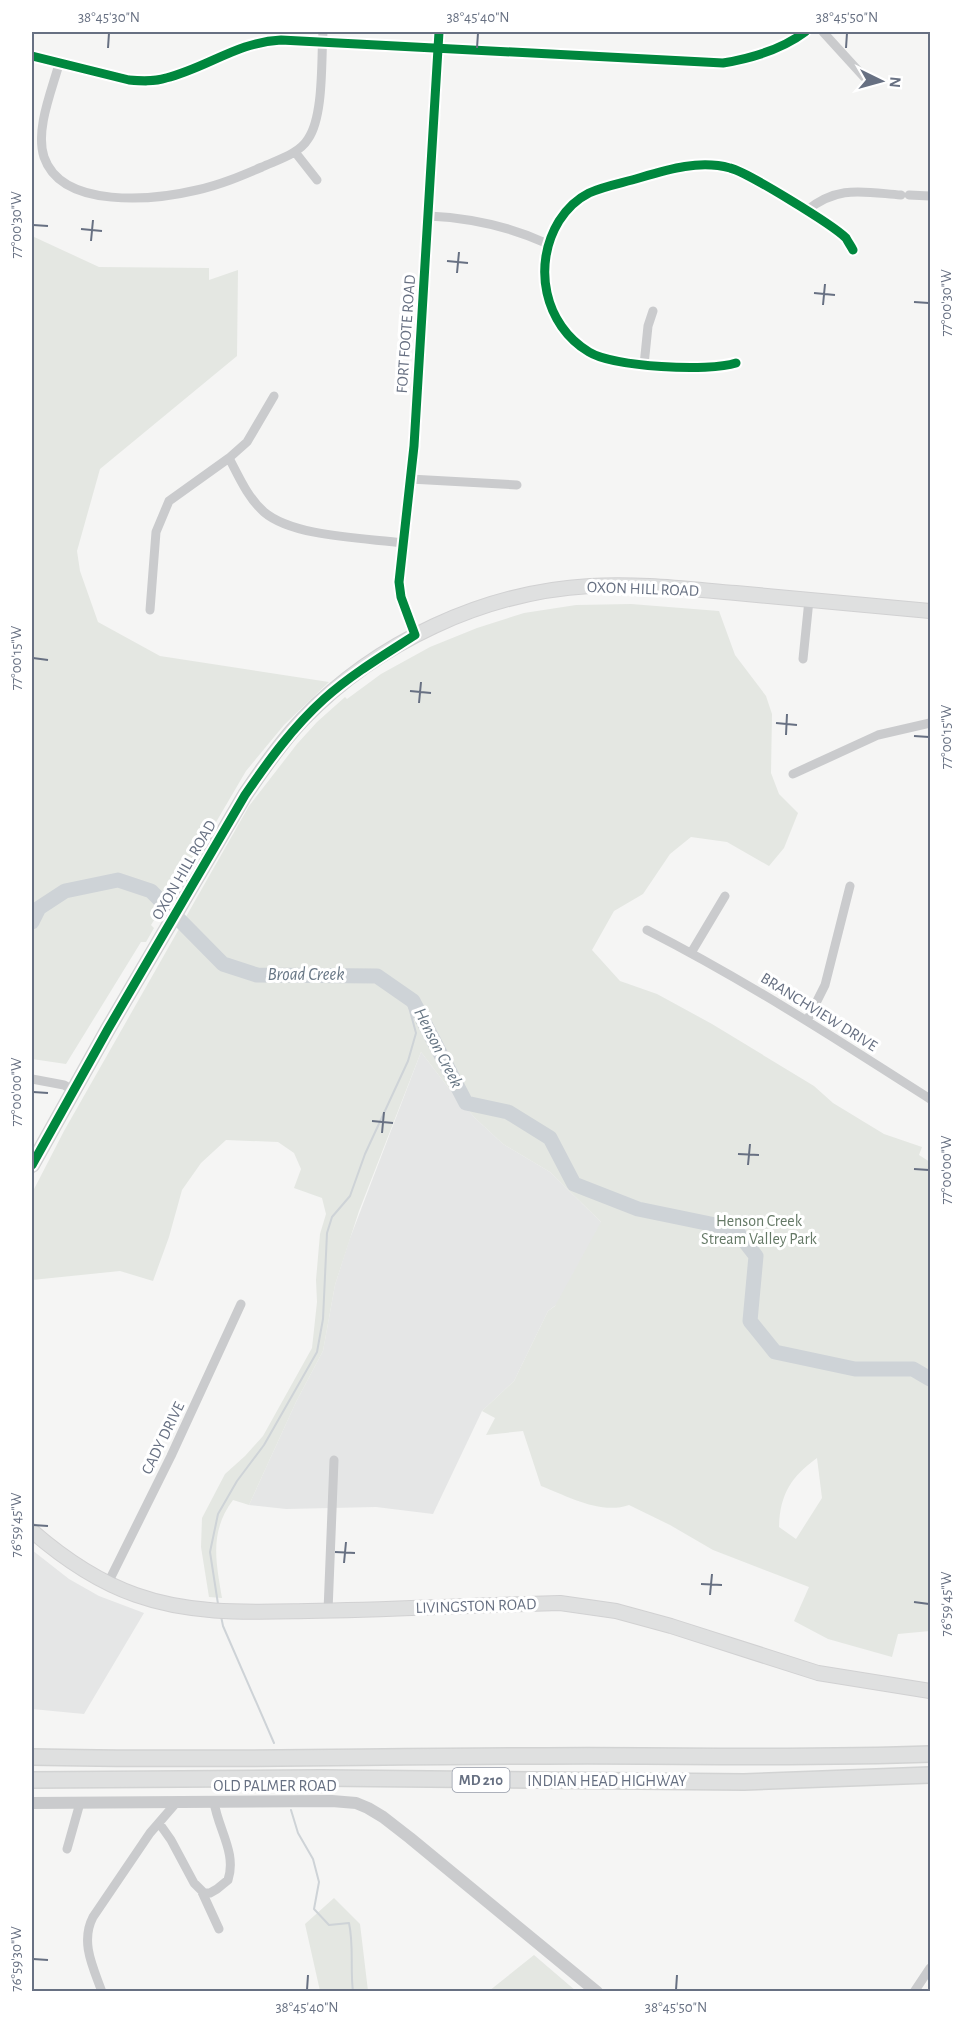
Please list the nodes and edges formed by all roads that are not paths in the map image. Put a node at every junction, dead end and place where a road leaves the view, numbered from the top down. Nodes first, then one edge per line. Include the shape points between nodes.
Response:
1 (323, 32) edge
2 (439, 32) edge
3 (805, 32) edge
4 (823, 32) edge
5 (322, 43) junction
6 (438, 49) junction
7 (32, 56) edge
8 (59, 63) junction
9 (864, 77) dead end
10 (295, 152) junction
11 (317, 180) dead end
12 (930, 196) edge
13 (806, 211) junction
14 (429, 216) junction
15 (548, 244) junction
16 (853, 250) dead end
17 (653, 311) dead end
18 (736, 363) dead end
19 (644, 365) junction
20 (274, 396) dead end
21 (229, 458) junction
22 (410, 479) junction
23 (517, 485) dead end
24 (403, 543) junction
25 (809, 600) junction
26 (150, 610) dead end
27 (930, 611) edge
28 (415, 635) junction
29 (803, 659) dead end
30 (930, 723) edge
31 (793, 774) dead end
32 (850, 886) dead end
33 (725, 896) dead end
34 (647, 930) dead end
35 (691, 953) junction
36 (807, 1021) junction
37 (32, 1079) edge
38 (73, 1090) junction
39 (930, 1099) edge
40 (32, 1165) edge
41 (241, 1304) dead end
42 (334, 1460) dead end
43 (32, 1531) edge
44 (108, 1583) junction
45 (327, 1611) junction
46 (930, 1691) edge
47 (930, 1754) edge
48 (32, 1757) edge
49 (930, 1775) edge
50 (32, 1780) edge
51 (214, 1802) junction
52 (32, 1803) edge
53 (80, 1803) junction
54 (177, 1803) junction
55 (159, 1823) junction
56 (67, 1849) dead end
57 (202, 1892) junction
58 (219, 1929) dead end
59 (930, 1968) edge
60 (102, 1992) edge
61 (597, 1992) edge
62 (914, 1992) edge

1 - 5 street
2 - 6 street, FORT FOOTE ROAD
3 - 6 street via 763,54 723,63
4 - 9 street
5 - 6 street
5 - 8 street via 255,43 156,80 129,80
5 - 10 street via 318,117 309,139
6 - 14 street, FORT FOOTE ROAD
7 - 8 street
8 - 10 street via 41,143 52,171 79,191 132,198 182,194 216,185
10 - 11 street
12 - 13 street via 839,193
13 - 15 street via 740,171 691,165 589,193 566,211
13 - 16 street via 845,237
14 - 15 street via 487,222
14 - 22 street, FORT FOOTE ROAD
15 - 19 street via 545,286 553,312 566,333 589,353 625,364
17 - 19 street
18 - 19 street via 711,367
20 - 21 street via 247,442
21 - 24 street via 248,494 265,513 297,530
21 - 26 street via 169,501 156,532
22 - 23 street
22 - 24 street, FORT FOOTE ROAD
24 - 28 street, FORT FOOTE ROAD via 399,582
25 - 27 main road, OXON HILL ROAD
25 - 28 main road, OXON HILL ROAD via 664,586 591,586 502,601
25 - 29 street
28 - 38 main road, OXON HILL ROAD via 325,698 290,734 245,795
30 - 31 street via 878,735
32 - 36 street via 825,985
33 - 35 street
34 - 35 street, BRANCHVIEW DRIVE
35 - 36 street, BRANCHVIEW DRIVE
36 - 39 street, BRANCHVIEW DRIVE
37 - 38 street
38 - 40 main road, OXON HILL ROAD
41 - 44 street, CADY DRIVE
42 - 45 street
43 - 44 main road, LIVINGSTON ROAD via 66,1560
44 - 45 main road, LIVINGSTON ROAD via 161,1603 205,1610
45 - 46 main road, LIVINGSTON ROAD via 560,1603 591,1606 637,1616 818,1673
47 - 48 highway, INDIAN HEAD HIGHWAY / MD 210 via 177,1760
49 - 50 highway, INDIAN HEAD HIGHWAY / MD 210 via 744,1782
51 - 54 street, OLD PALMER ROAD
51 - 57 street via 229,1849 231,1872 218,1889
51 - 61 street, OLD PALMER ROAD via 356,1803 410,1838
52 - 53 street, OLD PALMER ROAD
53 - 54 street, OLD PALMER ROAD
53 - 56 street
54 - 55 street
55 - 57 street
55 - 60 street via 88,1927 89,1955
57 - 58 street
59 - 62 street

